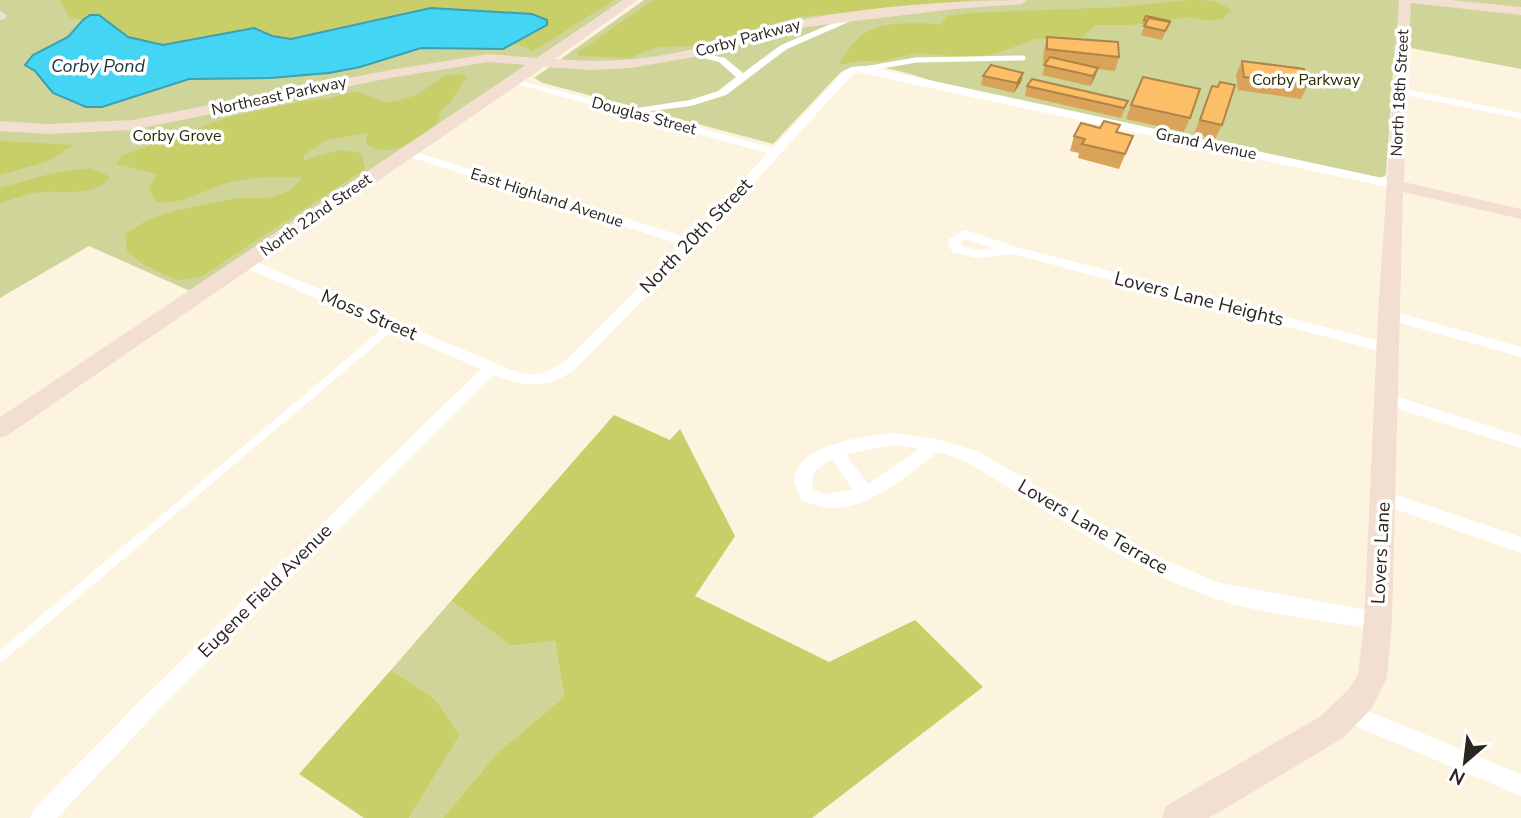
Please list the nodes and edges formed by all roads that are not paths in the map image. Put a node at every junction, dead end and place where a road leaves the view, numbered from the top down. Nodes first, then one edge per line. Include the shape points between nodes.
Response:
1 (632, 0) edge
2 (1021, 0) edge
3 (1415, 0) edge
4 (1405, 6) edge
5 (1521, 11) edge
6 (855, 17) junction
7 (695, 52) junction
8 (557, 56) junction
9 (1023, 58) dead end
10 (864, 69) junction
11 (519, 75) junction
12 (742, 77) junction
13 (1400, 91) junction
14 (632, 112) junction
15 (1521, 116) edge
16 (3, 123) edge
17 (405, 152) junction
18 (776, 152) junction
19 (1396, 185) junction
20 (1521, 214) edge
21 (690, 243) junction
22 (1012, 250) dead end
23 (246, 263) junction
24 (1388, 315) junction
25 (393, 325) junction
26 (1387, 348) junction
27 (1521, 352) edge
28 (492, 368) junction
29 (1385, 399) junction
30 (0, 429) edge
31 (1521, 442) edge
32 (936, 445) junction
33 (835, 452) junction
34 (865, 493) junction
35 (1384, 498) junction
36 (1521, 545) edge
37 (1378, 621) junction
38 (0, 657) edge
39 (1348, 713) junction
40 (1521, 785) edge
41 (41, 818) edge
42 (1178, 818) edge

1 - 8 street, North 22nd Street
2 - 6 street, Corby Parkway
3 - 5 street
4 - 13 street, North 18th Street
6 - 7 street, Corby Parkway via 805,23
6 - 12 street via 784,47
7 - 8 street, Corby Parkway via 592,66
7 - 12 street via 722,60
8 - 11 street, North 22nd Street
8 - 16 street, Northeast Parkway via 465,61 132,125 48,129
9 - 10 lane via 916,60
10 - 18 street, North 20th Street via 847,74
10 - 19 street, Grand Avenue
11 - 14 street, Douglas Street
11 - 17 street, North 22nd Street
12 - 14 street via 708,99
13 - 15 street
13 - 19 street, North 18th Street
14 - 18 street, Douglas Street
17 - 21 street, East Highland Avenue
17 - 23 street, North 22nd Street
18 - 21 street, North 20th Street
19 - 20 street, Grand Avenue
19 - 24 street, Lovers Lane
21 - 28 street, North 20th Street via 558,375 535,382
22 - 26 street, Lovers Lane Heights
23 - 25 street, Moss Street
23 - 30 street, North 22nd Street
24 - 26 street, Lovers Lane
24 - 27 street
25 - 28 street, Moss Street
25 - 38 lane
26 - 29 street, Lovers Lane
28 - 41 street, Eugene Field Avenue
29 - 31 street
29 - 35 street, Lovers Lane
32 - 33 street, Lovers Lane Terrace via 894,439
32 - 34 street, Lovers Lane Terrace
32 - 37 street, Lovers Lane Terrace via 971,456 1184,578 1245,598
33 - 34 street
33 - 34 street, Lovers Lane Terrace via 820,456 801,476 807,495 826,501
35 - 36 street
35 - 37 street, Lovers Lane
37 - 39 street, Lovers Lane via 1372,678
39 - 40 street
39 - 42 street, Lovers Lane via 1295,750

